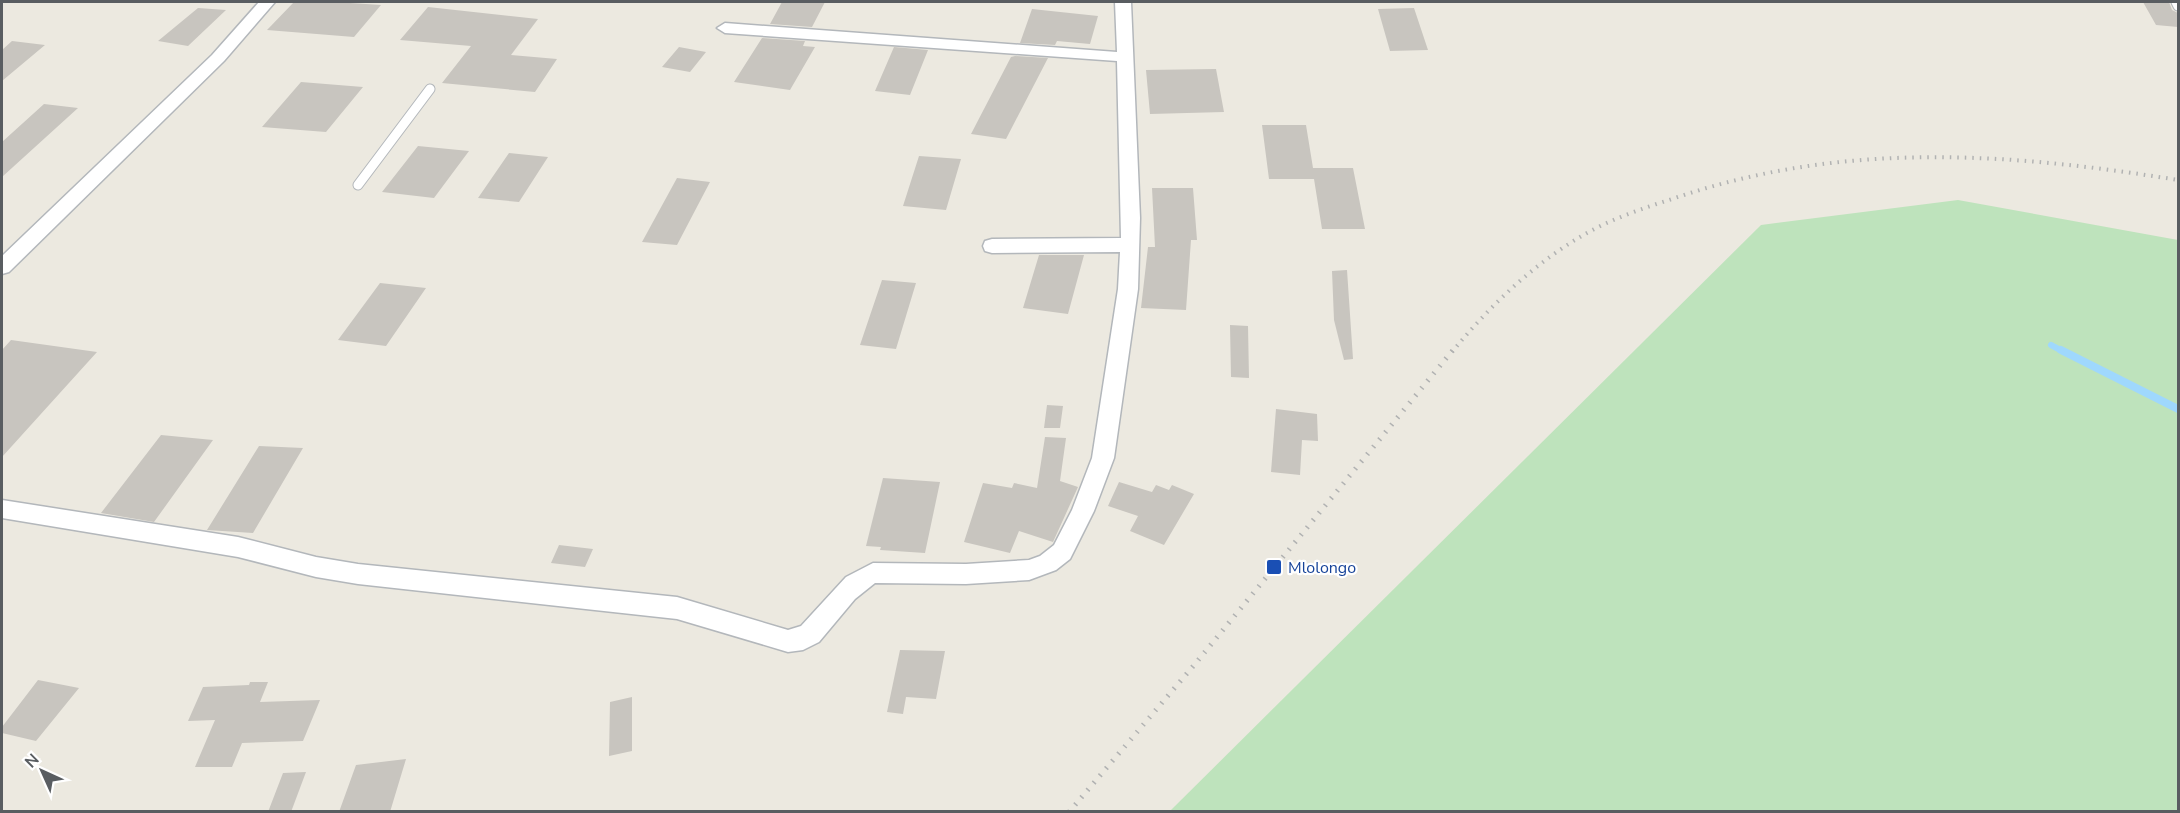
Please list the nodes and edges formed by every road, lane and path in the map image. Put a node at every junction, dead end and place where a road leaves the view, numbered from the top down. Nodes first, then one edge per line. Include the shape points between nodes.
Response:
1 (267, 2) edge
2 (1123, 2) edge
3 (2176, 2) edge
4 (2178, 6) edge
5 (725, 28) dead end
6 (1125, 57) junction
7 (430, 89) dead end
8 (358, 185) dead end
9 (1130, 245) junction
10 (992, 246) dead end
11 (2, 267) edge
12 (2, 509) edge

1 - 11 street via 218,58
2 - 6 street
3 - 4 lane
5 - 6 street
6 - 9 street
7 - 8 lane
9 - 10 street
9 - 12 street via 1128,289 1103,458 1062,552 1029,570 873,573 847,590 810,634 795,641 677,608 358,574 238,548

